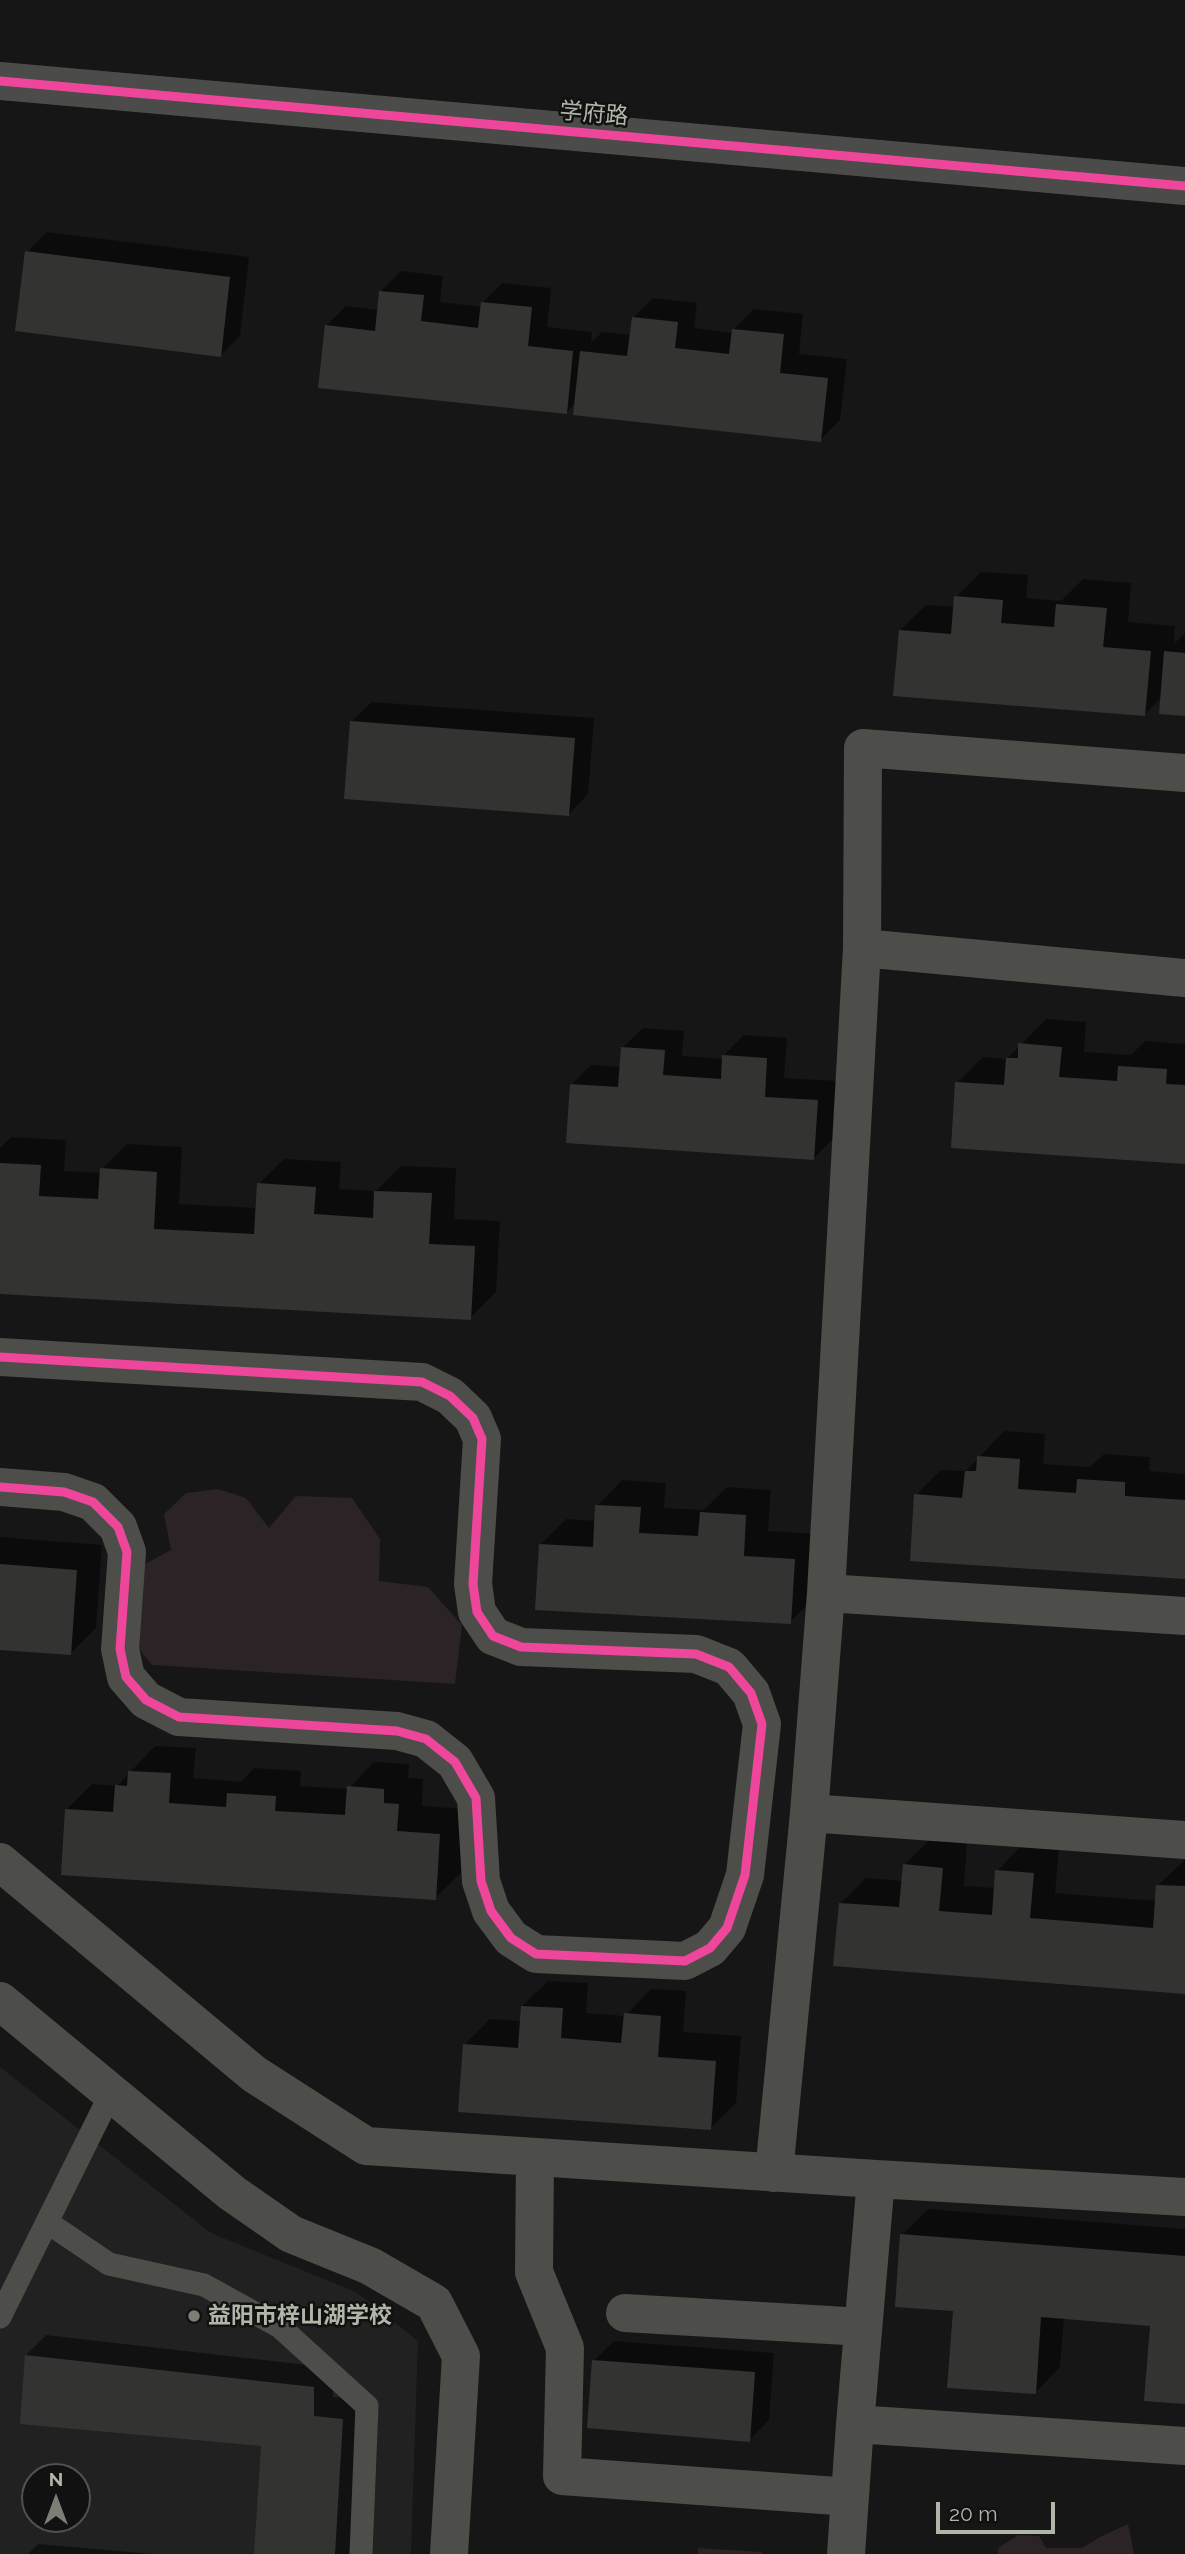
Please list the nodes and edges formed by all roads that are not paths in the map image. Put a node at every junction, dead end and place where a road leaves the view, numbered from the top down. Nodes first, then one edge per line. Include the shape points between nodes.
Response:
1 (0, 81) edge
2 (1185, 186) edge
3 (1185, 773) edge
4 (862, 948) junction
5 (1185, 978) edge
6 (0, 1357) edge
7 (0, 1487) edge
8 (826, 1593) junction
9 (1185, 1616) edge
10 (809, 1813) junction
11 (1185, 1840) edge
12 (0, 1862) edge
13 (0, 2001) edge
14 (111, 2093) junction
15 (534, 2157) junction
16 (774, 2173) junction
17 (876, 2179) junction
18 (1185, 2197) edge
19 (47, 2222) junction
20 (625, 2313) dead end
21 (0, 2317) edge
22 (863, 2327) junction
23 (855, 2424) junction
24 (1185, 2446) edge
25 (850, 2497) junction
26 (361, 2554) edge
27 (449, 2554) edge
28 (846, 2554) edge

1 - 2 street, 学府路
3 - 4 street via 863,748
4 - 5 street
4 - 8 street
6 - 7 street via 422,1382 450,1396 473,1418 482,1439 473,1584 477,1612 494,1636 521,1647 696,1654 729,1667 751,1693 762,1724 745,1875 727,1928 710,1948 685,1961 536,1954 511,1938 491,1911 481,1881 476,1798 455,1762 426,1739 397,1731 179,1717 146,1700 127,1677 120,1649 127,1552 118,1527 93,1502 64,1492
8 - 9 street
8 - 10 street
10 - 11 street
10 - 16 street
12 - 15 street via 254,2074 366,2146
13 - 14 street
14 - 19 lane
14 - 27 street via 232,2193 291,2234 370,2266 434,2304 461,2356
15 - 16 street
15 - 25 street via 534,2272 565,2348 562,2476
16 - 17 street
17 - 18 street
17 - 22 street
19 - 21 lane
19 - 26 lane via 108,2264 204,2285 280,2327 367,2406
20 - 22 street
22 - 23 street
23 - 24 street
23 - 25 street
25 - 28 street

